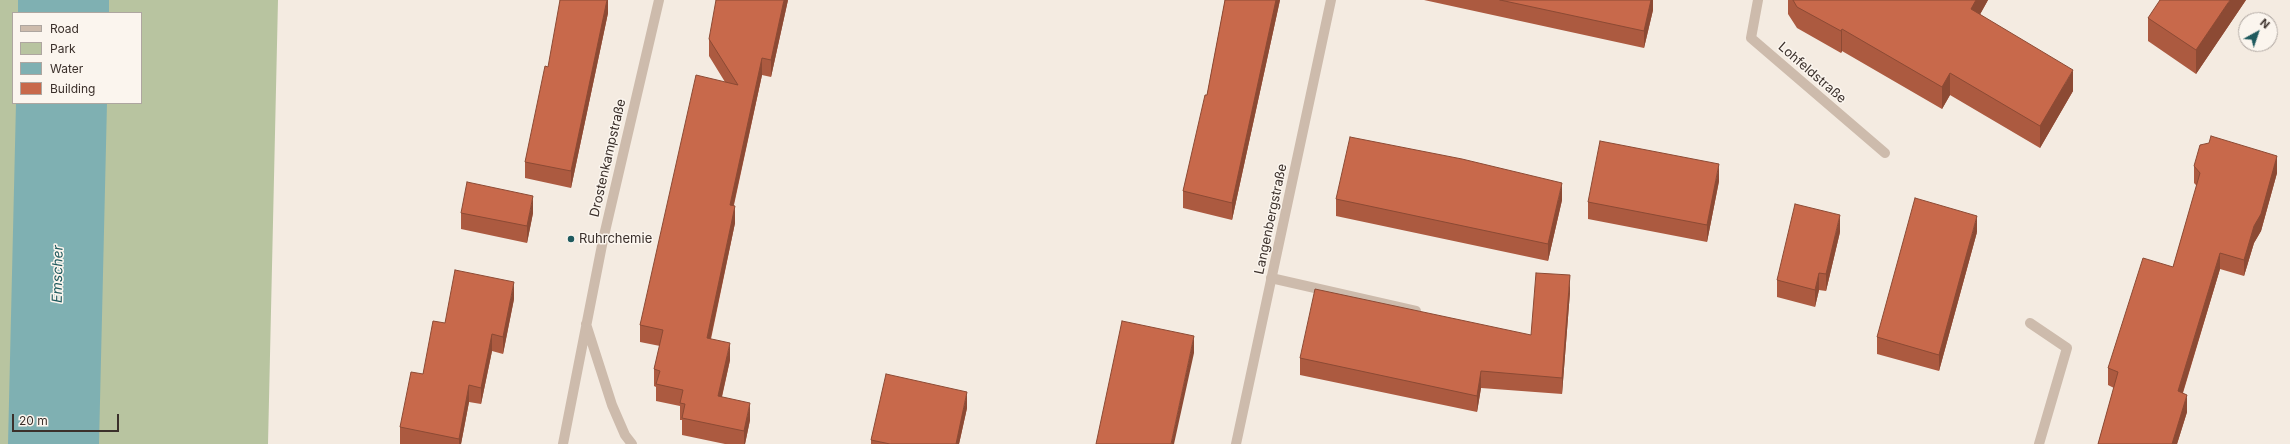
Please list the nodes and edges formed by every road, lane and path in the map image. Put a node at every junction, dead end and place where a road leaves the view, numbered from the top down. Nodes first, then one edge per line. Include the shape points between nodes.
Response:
1 (659, 0) edge
2 (1331, 0) edge
3 (1758, 0) edge
4 (1885, 153) dead end
5 (1271, 278) junction
6 (1423, 313) edge
7 (586, 322) junction
8 (2030, 323) dead end
9 (563, 444) edge
10 (632, 444) edge
11 (1236, 444) edge
12 (2038, 444) edge

1 - 7 street, Drostenkampstraße
2 - 5 street, Langenbergstraße
3 - 4 street, Lohfeldstraße via 1751,38
5 - 6 street
5 - 11 street, Langenbergstraße
7 - 9 street, Drostenkampstraße
7 - 10 street, Drostenkampstraße via 612,405
8 - 12 street via 2067,348

